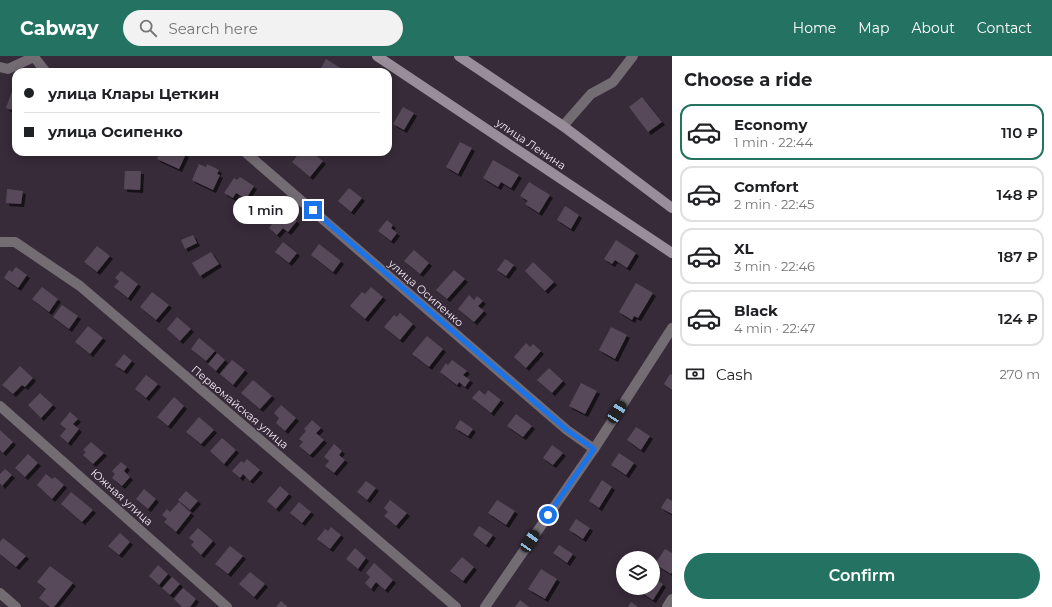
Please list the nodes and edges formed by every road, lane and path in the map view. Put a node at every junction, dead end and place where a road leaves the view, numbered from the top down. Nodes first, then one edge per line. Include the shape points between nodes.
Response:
1 (34, 56) edge
2 (377, 56) edge
3 (459, 56) edge
4 (633, 56) edge
5 (0, 67) edge
6 (43, 68) edge
7 (563, 126) junction
8 (250, 156) edge
9 (672, 208) edge
10 (0, 242) edge
11 (672, 253) edge
12 (672, 328) edge
13 (0, 406) edge
14 (594, 449) junction
15 (0, 593) edge
16 (672, 599) edge
17 (16, 607) edge
18 (227, 607) edge
19 (456, 607) edge
20 (485, 607) edge
21 (667, 607) edge

1 - 5 street via 8,69
1 - 6 street
2 - 11 main road, улица Ленина
3 - 7 main road
4 - 7 street via 613,82 591,94
7 - 9 main road
8 - 14 street, улица Осипенко via 567,430
10 - 19 street, Первомайская улица via 15,242 80,286
12 - 14 street
13 - 18 street, Южная улица
14 - 20 street
15 - 17 street
16 - 21 street

